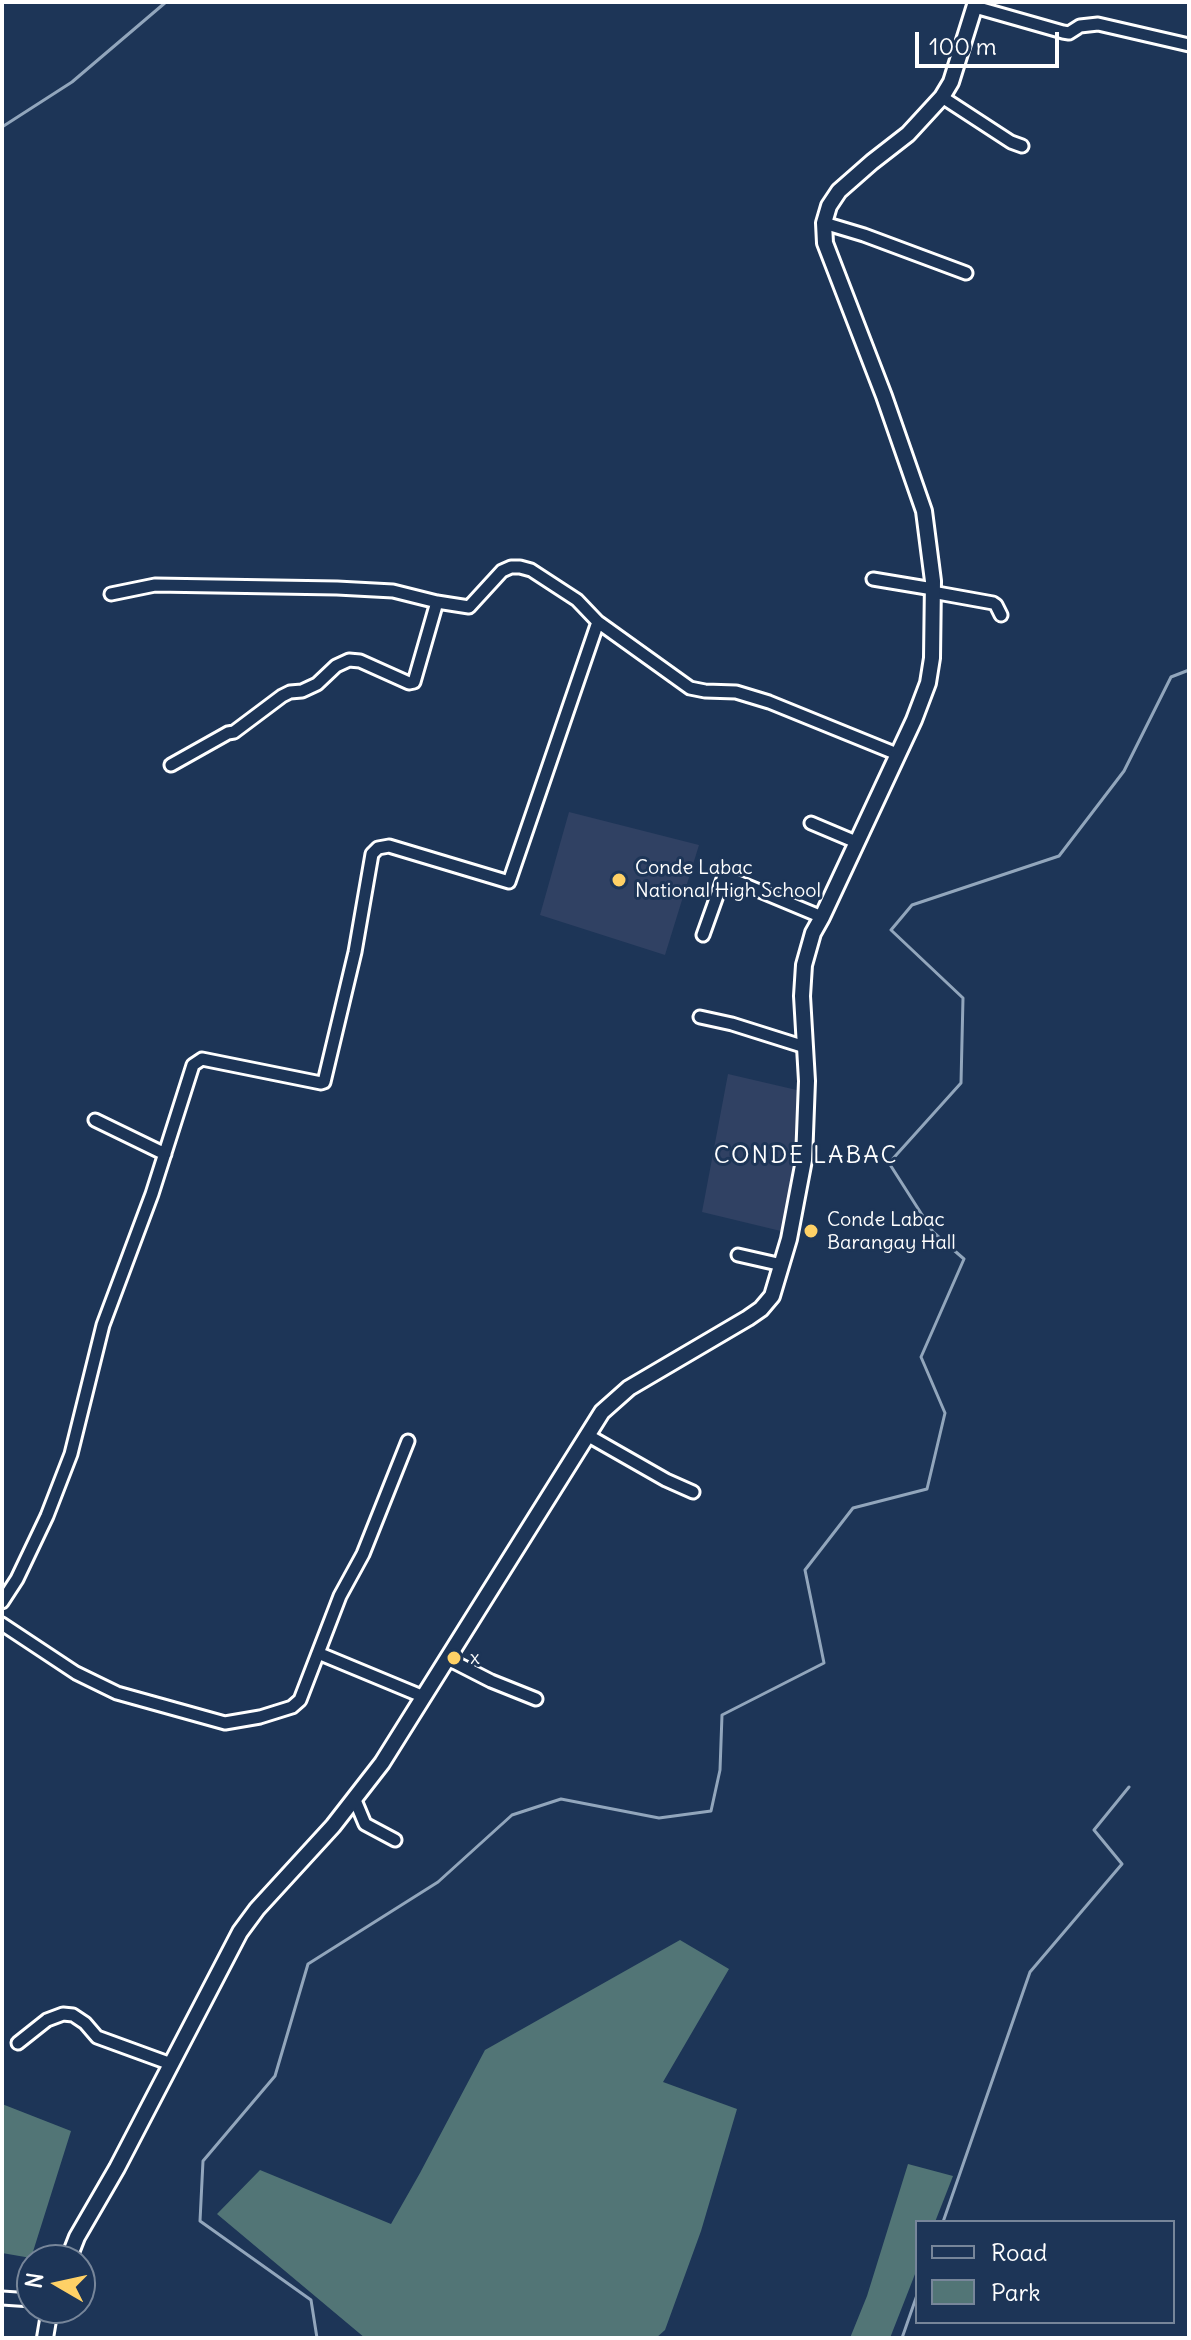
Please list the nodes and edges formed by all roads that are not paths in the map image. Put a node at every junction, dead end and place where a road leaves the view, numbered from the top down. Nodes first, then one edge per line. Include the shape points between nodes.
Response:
1 (975, 5) edge
2 (1189, 45) edge
3 (942, 97) junction
4 (1022, 146) dead end
5 (824, 223) junction
6 (966, 273) dead end
7 (873, 579) dead end
8 (932, 590) junction
9 (111, 594) dead end
10 (437, 602) junction
11 (1001, 615) dead end
12 (598, 622) junction
13 (897, 754) junction
14 (171, 765) dead end
15 (811, 823) dead end
16 (856, 842) junction
17 (822, 917) junction
18 (703, 935) dead end
19 (700, 1017) dead end
20 (805, 1047) junction
21 (95, 1120) dead end
22 (165, 1154) junction
23 (738, 1255) dead end
24 (782, 1265) junction
25 (587, 1435) junction
26 (408, 1441) dead end
27 (693, 1492) dead end
28 (2, 1602) edge
29 (2, 1624) edge
30 (318, 1653) junction
31 (448, 1659) junction
32 (424, 1697) junction
33 (536, 1699) dead end
34 (355, 1800) junction
35 (395, 1840) dead end
36 (18, 2043) dead end
37 (171, 2064) junction
38 (74, 2244) edge

1 - 2 street via 1063,32 1098,24
1 - 3 street
3 - 4 street
3 - 5 street via 908,134 839,191
5 - 6 street
5 - 8 street via 825,243 924,511
7 - 8 street
8 - 11 street via 993,603
8 - 13 street via 928,683
9 - 10 street via 155,585 245,586 393,591
10 - 12 street via 469,607 502,571 520,567 577,600
10 - 14 street via 414,682 349,660 317,684 282,696 234,732
12 - 13 street via 690,688 736,692 769,702
12 - 22 street via 509,882 389,846 378,848 372,854 324,1082 202,1059 193,1065
13 - 16 street
15 - 16 street
16 - 17 street
17 - 18 street via 726,877
17 - 20 street via 804,965
19 - 20 street
20 - 24 street via 804,1160
21 - 22 street
22 - 28 street via 103,1325 71,1454 41,1528
23 - 24 street
24 - 25 street via 772,1296 761,1309 629,1388 602,1412
25 - 27 street
25 - 31 street
26 - 30 street
29 - 30 street via 117,1693 225,1723 292,1707 300,1700
30 - 32 street
31 - 32 street
31 - 33 street
32 - 34 street
34 - 35 street via 365,1824
34 - 37 street via 240,1932
36 - 37 street via 47,2020 73,2015 97,2037
37 - 38 street

